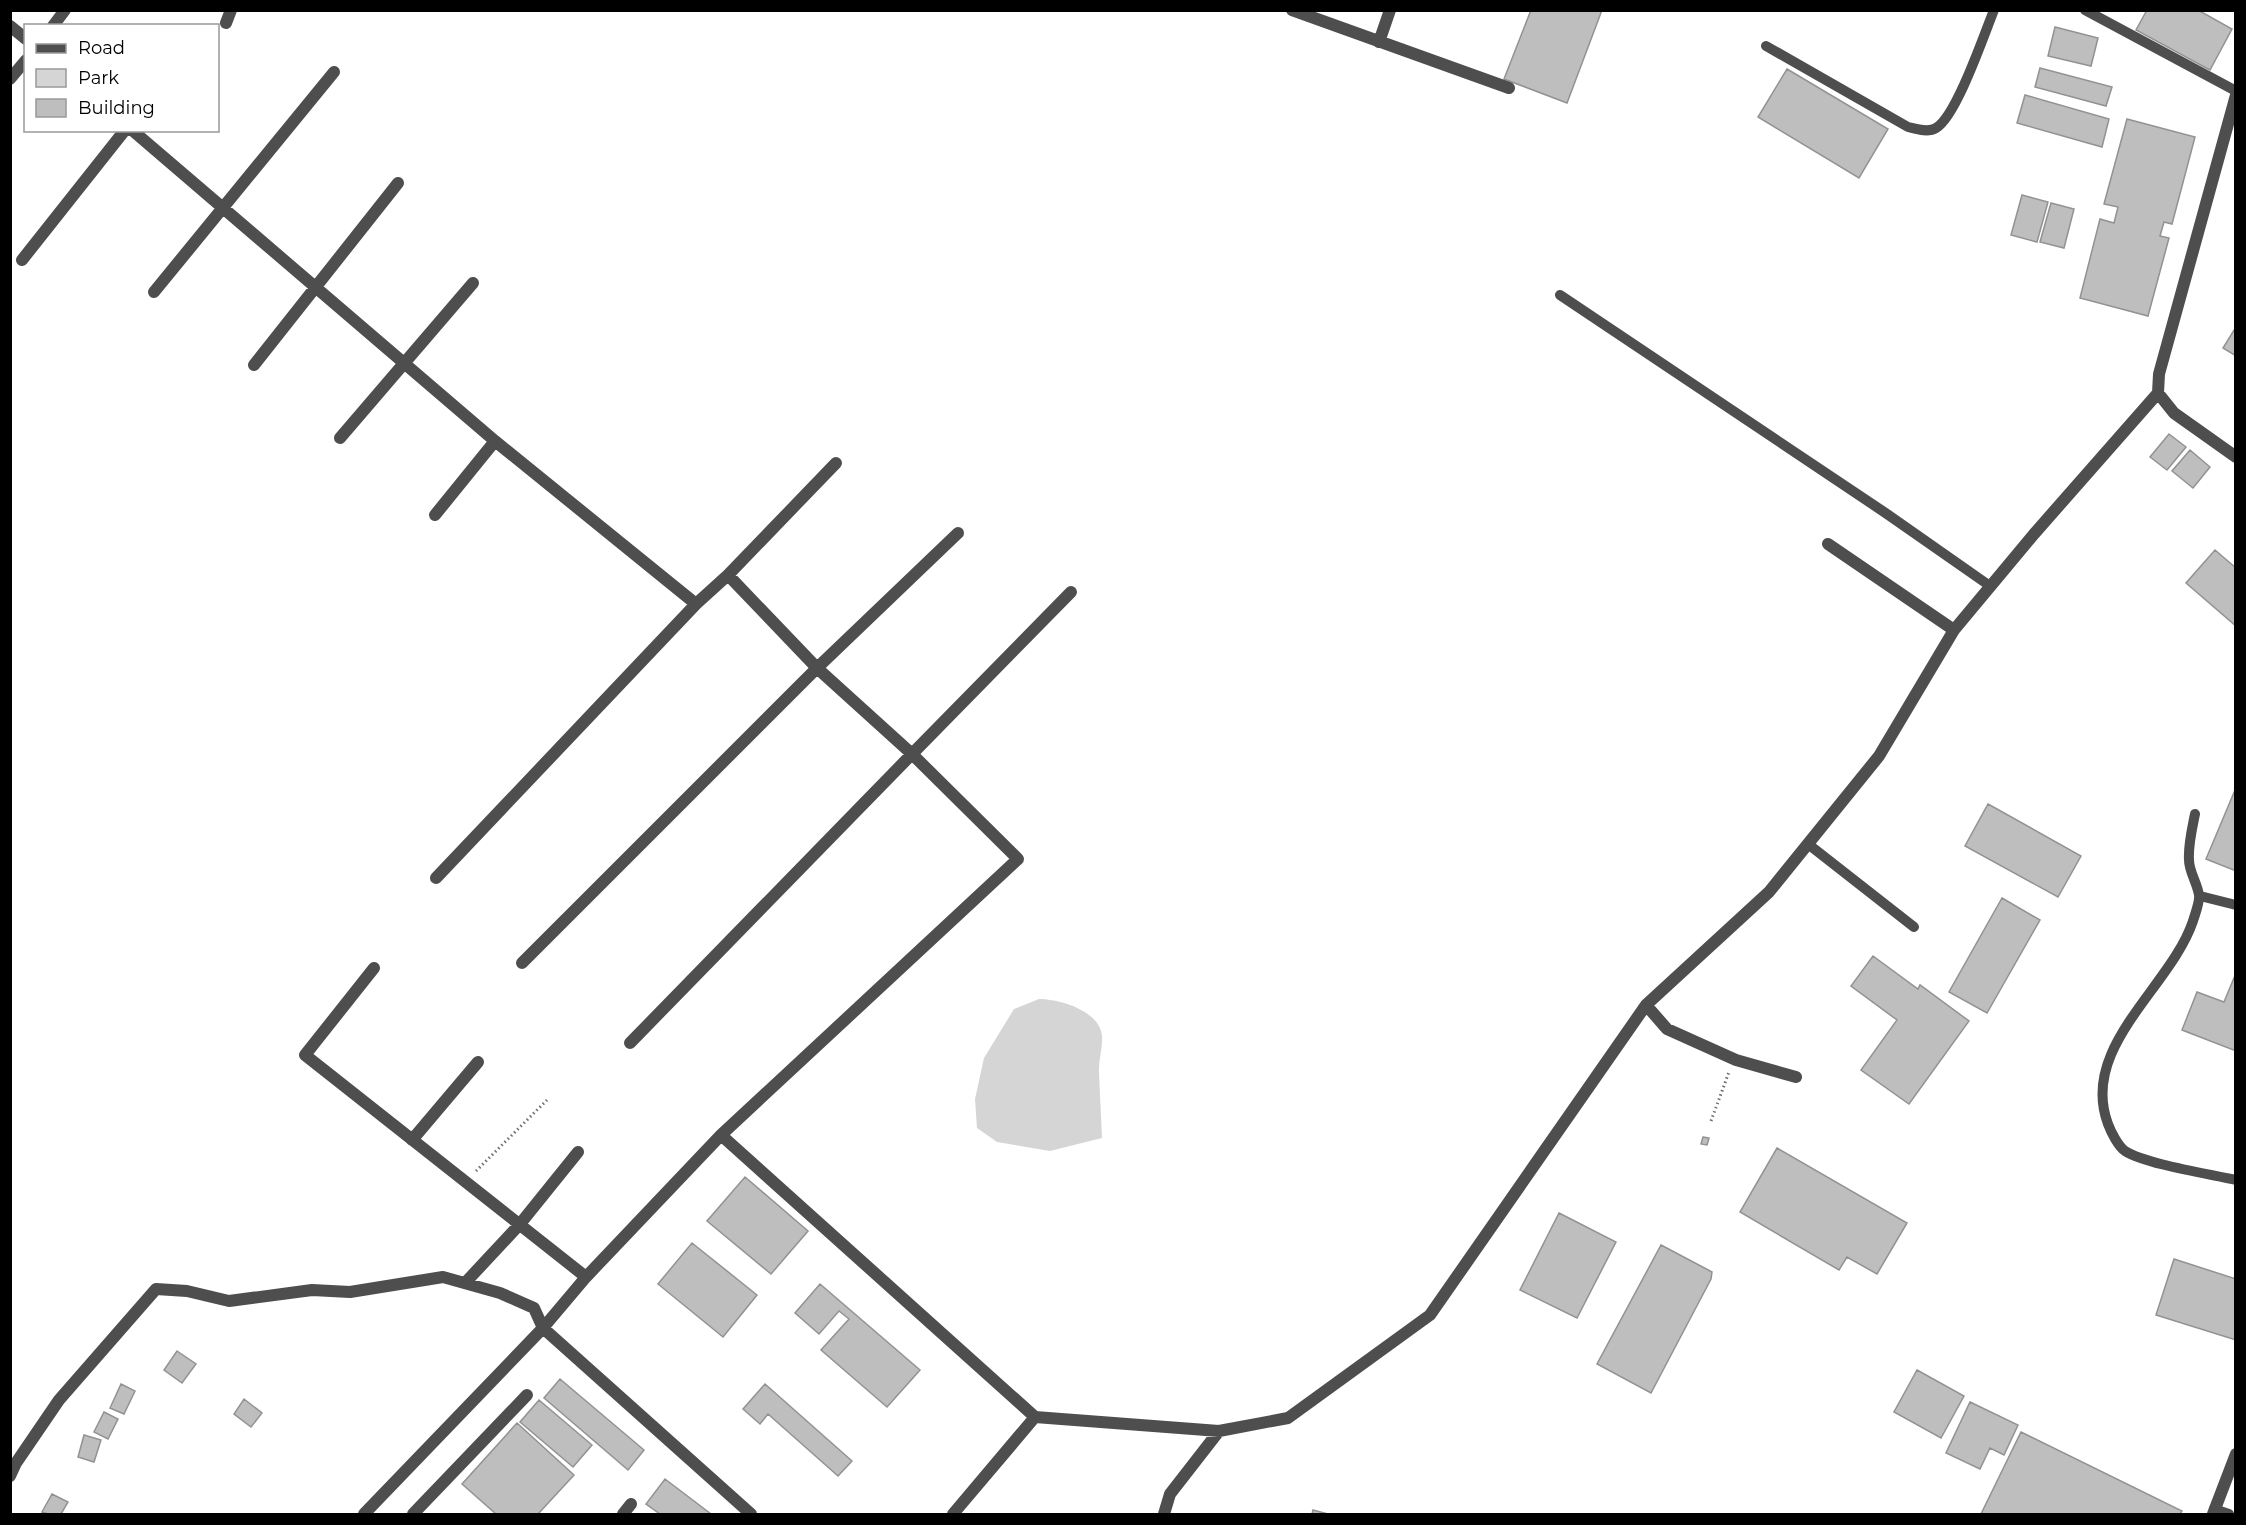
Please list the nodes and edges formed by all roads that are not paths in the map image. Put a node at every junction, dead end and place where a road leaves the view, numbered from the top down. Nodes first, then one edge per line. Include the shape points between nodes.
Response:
1 (65, 10) edge
2 (231, 10) edge
3 (1292, 10) edge
4 (1390, 10) edge
5 (1994, 10) edge
6 (2085, 10) edge
7 (226, 23) dead end
8 (54, 24) edge
9 (10, 26) edge
10 (24, 37) edge
11 (1379, 42) junction
12 (1766, 46) dead end
13 (24, 62) edge
14 (334, 72) dead end
15 (10, 79) edge
16 (1509, 88) dead end
17 (2235, 93) edge
18 (123, 132) edge
19 (134, 132) edge
20 (398, 183) dead end
21 (224, 209) junction
22 (22, 260) dead end
23 (473, 283) dead end
24 (316, 287) junction
25 (154, 292) dead end
26 (1560, 295) dead end
27 (404, 363) junction
28 (254, 365) dead end
29 (2158, 393) junction
30 (340, 438) dead end
31 (495, 441) junction
32 (2235, 457) edge
33 (836, 463) dead end
34 (435, 515) dead end
35 (958, 533) dead end
36 (1828, 544) dead end
37 (728, 575) junction
38 (1990, 586) junction
39 (1071, 592) dead end
40 (696, 604) junction
41 (1954, 630) junction
42 (818, 668) junction
43 (912, 754) junction
44 (2195, 814) dead end
45 (1808, 844) junction
46 (436, 878) dead end
47 (2200, 896) junction
48 (2235, 904) edge
49 (1914, 927) dead end
50 (522, 963) dead end
51 (374, 968) dead end
52 (1646, 1005) junction
53 (630, 1043) dead end
54 (478, 1062) dead end
55 (1796, 1077) dead end
56 (721, 1135) junction
57 (412, 1140) junction
58 (578, 1152) dead end
59 (2235, 1180) edge
60 (520, 1224) junction
61 (586, 1276) junction
62 (465, 1283) junction
63 (543, 1328) junction
64 (527, 1395) dead end
65 (1035, 1417) junction
66 (1219, 1431) junction
67 (2235, 1454) edge
68 (10, 1476) edge
69 (632, 1504) dead end
70 (2213, 1512) edge
71 (364, 1515) edge
72 (413, 1515) edge
73 (622, 1515) edge
74 (751, 1515) edge
75 (953, 1515) edge
76 (1164, 1515) edge
77 (2229, 1515) edge

1 - 8 street
2 - 7 street
3 - 11 street
4 - 11 street
5 - 12 lane via 1951,112 1935,129 1908,127
6 - 17 lane
9 - 10 street
11 - 16 street
13 - 15 street
14 - 21 street
17 - 29 street via 2159,374
18 - 22 street
19 - 21 street
20 - 24 street
21 - 24 street
21 - 25 street
23 - 27 street
24 - 27 street
24 - 28 street
26 - 38 lane
27 - 30 street
27 - 31 street
29 - 32 street via 2174,413
29 - 38 street
31 - 34 street
31 - 40 street
33 - 37 street
35 - 42 street
36 - 41 street
37 - 40 street
37 - 42 street
38 - 41 street
39 - 43 street
40 - 46 street
41 - 45 street via 1879,756
42 - 43 street
42 - 50 street
43 - 53 street
43 - 56 street via 1018,860
44 - 47 lane via 2188,857
45 - 49 lane
45 - 52 street via 1769,892
47 - 48 lane
47 - 59 lane via 2178,953 2121,1034 2109,1059 2103,1084 2103,1112 2110,1131 2124,1150
51 - 57 street via 305,1055
52 - 55 street via 1667,1029 1733,1059
52 - 66 street via 1430,1315 1288,1418
54 - 57 street
56 - 61 street
56 - 65 street
57 - 60 street
58 - 60 street
60 - 61 street
60 - 62 street
61 - 63 street
62 - 63 street via 534,1308
62 - 68 street via 443,1277 350,1292 312,1290 229,1301 187,1291 156,1289 59,1400
63 - 71 street
63 - 74 street
64 - 72 street
65 - 66 street
65 - 75 street
66 - 76 street via 1170,1494
67 - 70 street
69 - 73 street
70 - 77 lane

